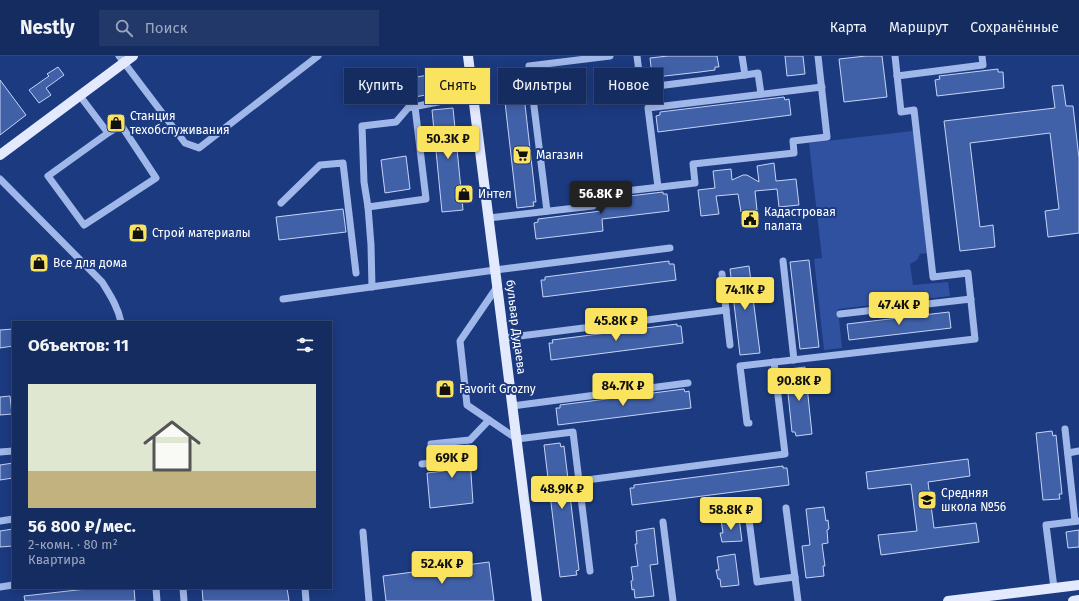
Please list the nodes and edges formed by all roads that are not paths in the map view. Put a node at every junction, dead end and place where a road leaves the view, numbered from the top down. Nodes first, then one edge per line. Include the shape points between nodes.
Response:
1 (133, 56) edge
2 (318, 56) edge
3 (468, 56) edge
4 (610, 56) edge
5 (637, 56) edge
6 (742, 56) edge
7 (818, 56) edge
8 (895, 56) edge
9 (982, 56) edge
10 (121, 59) edge
11 (470, 68) edge
12 (745, 75) junction
13 (897, 76) junction
14 (822, 87) junction
15 (761, 94) junction
16 (80, 96) junction
17 (430, 104) edge
18 (474, 104) edge
19 (415, 107) junction
20 (108, 133) junction
21 (0, 156) edge
22 (0, 179) edge
23 (658, 187) junction
24 (281, 203) dead end
25 (368, 207) junction
26 (547, 211) junction
27 (488, 218) junction
28 (670, 248) dead end
29 (783, 261) dead end
30 (495, 270) junction
31 (356, 273) dead end
32 (722, 274) dead end
33 (372, 287) junction
34 (497, 287) junction
35 (283, 299) dead end
36 (971, 299) junction
37 (726, 310) junction
38 (840, 314) dead end
39 (120, 321) edge
40 (504, 338) junction
41 (730, 345) dead end
42 (794, 360) junction
43 (774, 362) junction
44 (688, 383) dead end
45 (512, 406) junction
46 (489, 420) junction
47 (749, 423) dead end
48 (1065, 429) dead end
49 (517, 439) junction
50 (12, 451) edge
51 (0, 452) edge
52 (1079, 452) edge
53 (1068, 453) junction
54 (422, 464) dead end
55 (579, 481) junction
56 (747, 504) dead end
57 (786, 508) dead end
58 (12, 519) edge
59 (0, 521) edge
60 (1077, 521) edge
61 (663, 522) dead end
62 (363, 532) dead end
63 (590, 572) dead end
64 (795, 577) junction
65 (12, 585) edge
66 (1079, 585) edge
67 (0, 586) edge
68 (1054, 588) junction
69 (156, 589) edge
70 (183, 589) edge
71 (305, 589) edge
72 (157, 601) edge
73 (184, 601) edge
74 (306, 601) edge
75 (369, 601) edge
76 (537, 601) edge
77 (673, 601) edge
78 (798, 601) edge
79 (948, 601) edge
80 (1073, 601) edge
81 (1077, 601) edge

1 - 10 main road
2 - 10 street via 199,148 184,144
3 - 11 main road, бульвар Дудаева
4 - 26 street via 529,66
5 - 12 street via 641,88
6 - 12 street
7 - 14 street
8 - 13 street
9 - 13 street via 983,65
10 - 16 main road
12 - 15 street via 758,73
13 - 36 street via 901,112 914,110 933,277 968,273
14 - 15 street
14 - 23 street via 828,137 793,141 794,153 693,164 695,183
15 - 23 street via 648,108
16 - 20 street
16 - 21 main road
17 - 19 street
18 - 27 main road, бульвар Дудаева
19 - 25 street via 408,108 396,122 362,126 364,182
19 - 25 street via 426,199
20 - 20 street via 121,124 156,178 84,225 48,176
22 - 39 street via 102,282 119,312
23 - 26 street via 591,195 593,206
24 - 31 street via 320,166 343,163
25 - 33 street
26 - 27 street
27 - 30 main road, бульвар Дудаева
28 - 30 street
29 - 42 street
30 - 33 street
30 - 34 main road, бульвар Дудаева
32 - 37 street
33 - 35 street
34 - 40 main road, бульвар Дудаева
34 - 46 street via 460,341 467,405
36 - 38 street
36 - 42 street via 975,339
37 - 40 street
37 - 41 street
40 - 45 main road, бульвар Дудаева
42 - 43 street
43 - 47 street via 740,366
43 - 55 street via 785,454
44 - 45 street
45 - 49 main road, бульвар Дудаева
46 - 49 street
46 - 54 street via 470,440 431,444 432,462
48 - 53 street
49 - 55 street via 573,432
49 - 76 main road, бульвар Дудаева
50 - 51 street
52 - 53 street
53 - 60 street
55 - 63 street
56 - 64 street via 757,582
57 - 64 street
58 - 59 street
60 - 68 street via 1046,525
61 - 77 street
62 - 75 street
64 - 78 street
65 - 67 street
66 - 68 main road
68 - 79 main road
69 - 72 street
70 - 73 street
71 - 74 street
80 - 81 main road

